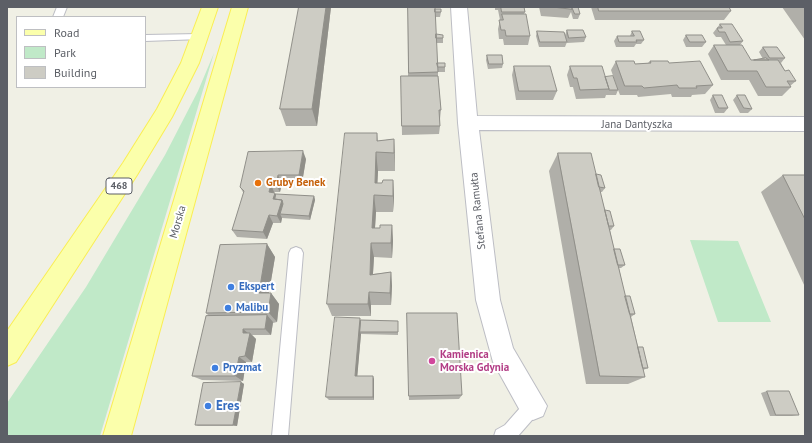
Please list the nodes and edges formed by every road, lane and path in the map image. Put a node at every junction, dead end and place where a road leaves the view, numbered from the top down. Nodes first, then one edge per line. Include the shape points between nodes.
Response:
1 (210, 7) edge
2 (240, 7) edge
3 (459, 7) edge
4 (199, 37) junction
5 (146, 38) edge
6 (468, 123) junction
7 (805, 124) edge
8 (296, 253) dead end
9 (7, 353) edge
10 (533, 406) joint
11 (117, 436) edge
12 (280, 436) edge
13 (502, 436) edge

1 - 4 main road, 468
2 - 11 main road, Morska
3 - 6 street, Stefana Ramułta
4 - 5 lane
4 - 9 main road, 468 via 190,63 134,163
6 - 7 street, Jana Dantyszka
6 - 10 street, Stefana Ramułta via 488,300 502,353
8 - 12 lane
10 - 13 lane via 511,431

